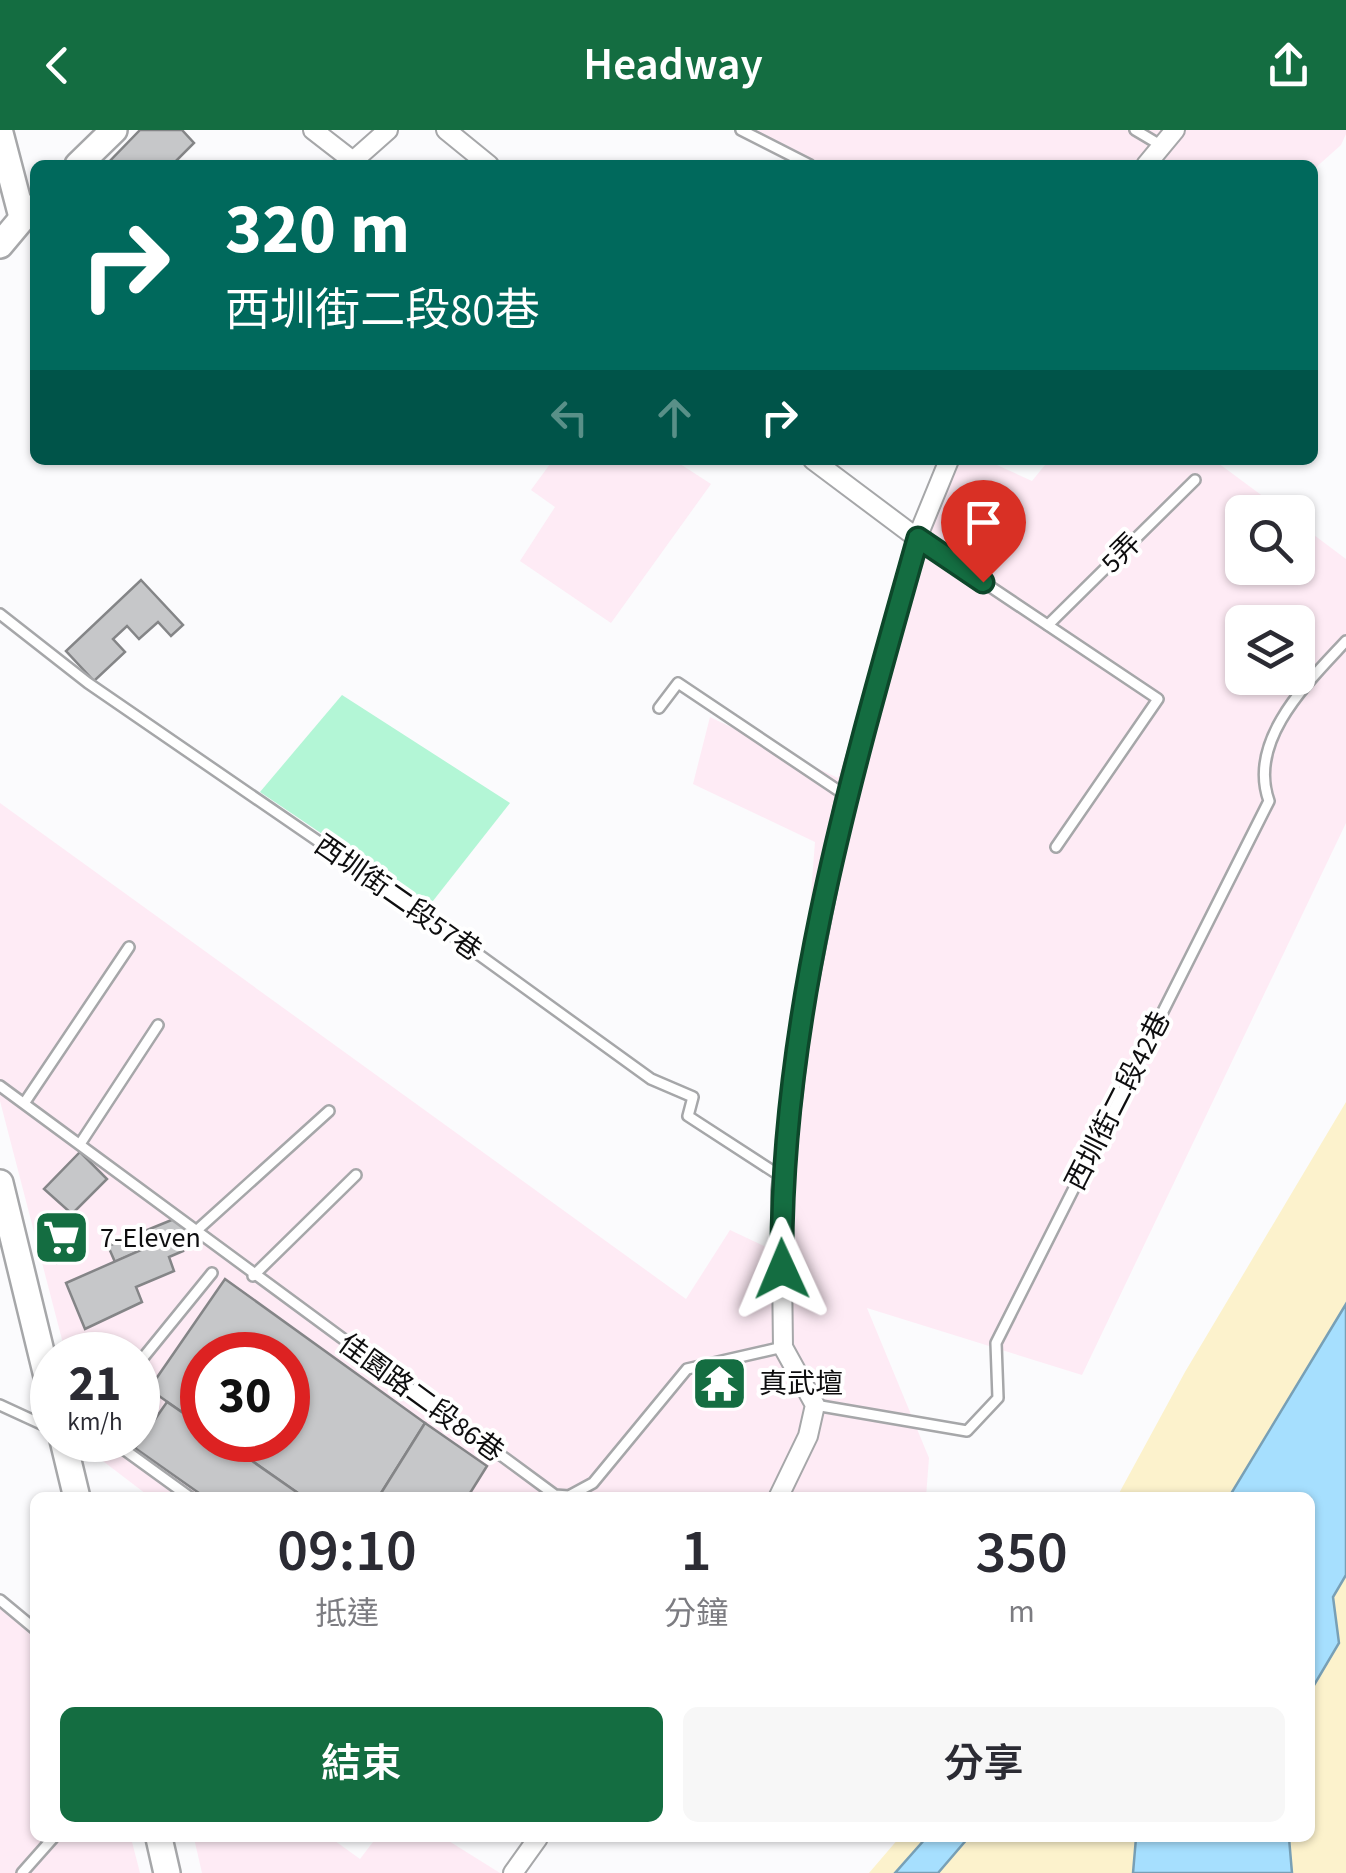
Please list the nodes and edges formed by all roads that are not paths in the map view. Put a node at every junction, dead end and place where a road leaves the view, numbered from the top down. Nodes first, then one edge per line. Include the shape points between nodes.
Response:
1 (114, 130) edge
2 (313, 130) edge
3 (388, 130) edge
4 (446, 130) edge
5 (742, 130) edge
6 (1135, 130) edge
7 (1175, 130) edge
8 (0, 133) edge
9 (1162, 146) junction
10 (83, 160) edge
11 (350, 160) edge
12 (357, 160) edge
13 (482, 160) edge
14 (800, 160) edge
15 (1150, 160) edge
16 (28, 211) edge
17 (0, 245) edge
18 (820, 465) edge
19 (947, 465) edge
20 (1194, 480) dead end
21 (918, 538) junction
22 (0, 614) edge
23 (1048, 626) junction
24 (1346, 641) edge
25 (659, 708) dead end
26 (846, 795) junction
27 (1056, 846) dead end
28 (130, 947) dead end
29 (158, 1025) dead end
30 (0, 1086) edge
31 (25, 1102) junction
32 (329, 1111) dead end
33 (80, 1144) junction
34 (356, 1175) dead end
35 (782, 1177) junction
36 (0, 1183) edge
37 (195, 1232) junction
38 (212, 1274) dead end
39 (254, 1276) junction
40 (36, 1332) edge
41 (160, 1337) edge
42 (783, 1347) junction
43 (815, 1405) junction
44 (0, 1406) edge
45 (30, 1419) edge
46 (68, 1462) edge
47 (141, 1462) edge
48 (76, 1492) edge
49 (183, 1492) edge
50 (551, 1492) edge
51 (576, 1492) edge
52 (781, 1492) edge
53 (0, 1600) edge
54 (30, 1625) edge
55 (49, 1842) edge
56 (159, 1842) edge
57 (535, 1842) edge
58 (22, 1873) edge
59 (167, 1873) edge
60 (513, 1873) edge

1 - 10 street
2 - 11 street
3 - 12 street
4 - 13 street
5 - 14 lane
6 - 9 lane
7 - 9 street
8 - 16 street
9 - 15 street
16 - 17 street
18 - 21 street
19 - 21 street
20 - 23 lane, 5弄
21 - 23 lane
21 - 26 street
22 - 35 lane, 西圳街二段57巷 via 88,684 651,1078 693,1096 688,1116 700,1127
23 - 27 lane via 1158,699
24 - 43 lane, 西圳街二段42巷 via 1286,706 1262,779 1270,801 996,1342 998,1398 967,1431
25 - 26 lane via 678,683
26 - 35 street via 802,1016
28 - 31 lane
29 - 33 lane
30 - 31 lane, 佳園路二段86巷
31 - 33 lane, 佳園路二段86巷
32 - 37 lane
33 - 37 lane, 佳園路二段86巷
34 - 39 lane
35 - 42 street
36 - 40 street
37 - 39 lane, 佳園路二段86巷
38 - 41 lane
39 - 50 lane, 佳園路二段86巷
42 - 43 street
42 - 51 lane, 佳園路二段86巷 via 687,1370 593,1483
43 - 52 street
44 - 45 lane
46 - 48 street
47 - 49 lane
53 - 54 lane
55 - 58 lane
56 - 59 street
57 - 60 street

